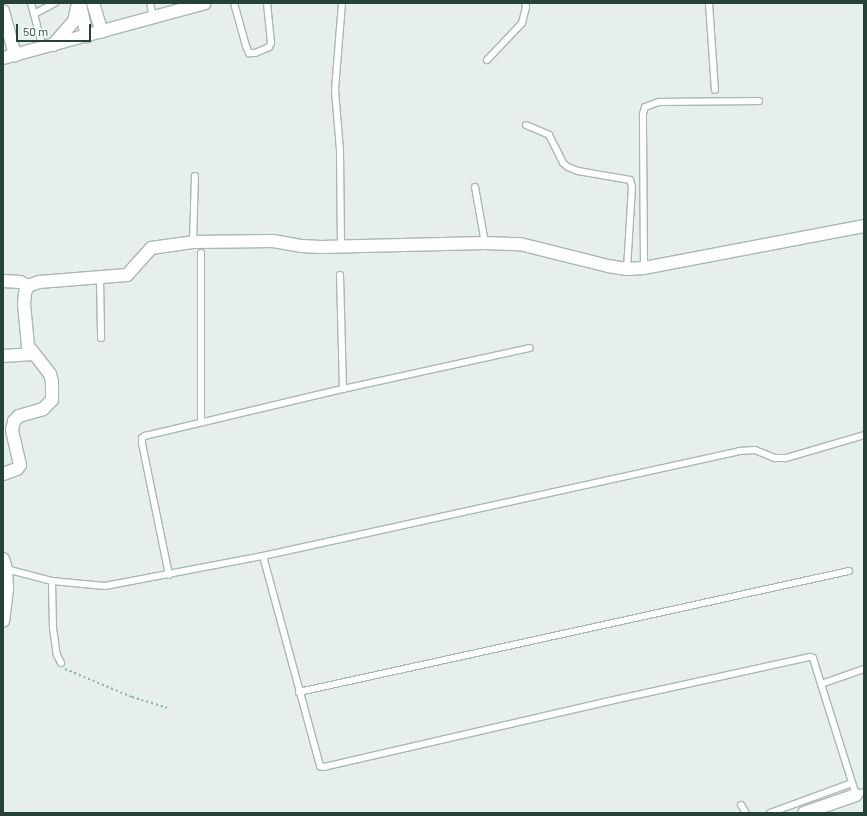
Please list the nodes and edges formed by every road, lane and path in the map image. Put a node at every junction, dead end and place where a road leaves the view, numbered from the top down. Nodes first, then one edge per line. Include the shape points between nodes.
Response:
1 (31, 3) edge
2 (55, 3) edge
3 (79, 3) edge
4 (93, 3) edge
5 (150, 3) edge
6 (205, 3) edge
7 (234, 3) edge
8 (267, 3) edge
9 (342, 3) edge
10 (525, 3) edge
11 (709, 3) edge
12 (186, 5) edge
13 (3, 11) edge
14 (34, 14) junction
15 (153, 17) junction
16 (102, 32) junction
17 (87, 36) junction
18 (47, 47) junction
19 (9, 57) edge
20 (487, 60) dead end
21 (715, 90) dead end
22 (759, 101) dead end
23 (526, 125) dead end
24 (195, 176) dead end
25 (475, 187) dead end
26 (864, 226) edge
27 (193, 242) junction
28 (485, 243) junction
29 (341, 248) junction
30 (201, 253) dead end
31 (644, 268) junction
32 (628, 269) junction
33 (340, 275) dead end
34 (100, 278) junction
35 (3, 281) edge
36 (28, 286) junction
37 (101, 338) dead end
38 (530, 348) dead end
39 (33, 354) junction
40 (3, 356) edge
41 (343, 389) junction
42 (201, 422) junction
43 (864, 435) edge
44 (3, 474) edge
45 (264, 556) junction
46 (4, 565) edge
47 (849, 571) dead end
48 (169, 575) junction
49 (52, 581) junction
50 (3, 621) edge
51 (61, 663) joint
52 (864, 669) edge
53 (821, 684) junction
54 (299, 692) junction
55 (168, 708) dead end
56 (857, 790) edge
57 (741, 805) dead end
58 (746, 813) edge
59 (770, 813) edge
60 (804, 813) edge

1 - 14 lane
2 - 14 lane
3 - 17 street
3 - 18 street via 74,21
4 - 16 street
5 - 15 lane
6 - 12 street
7 - 8 lane via 246,46 249,53 255,53 269,47 271,43
9 - 29 lane via 335,90 340,150
10 - 20 lane via 522,23
11 - 21 lane
12 - 15 street
13 - 19 street
14 - 18 lane
15 - 16 street
16 - 17 street
17 - 18 street
18 - 19 street
22 - 31 lane via 659,102 645,107
23 - 32 lane via 549,135 563,163 568,167 630,180 632,187
24 - 27 lane
25 - 28 lane
26 - 31 street
27 - 29 street via 274,241 301,246
27 - 34 street via 151,248 127,275
28 - 29 street
28 - 32 street via 520,244
30 - 42 lane
31 - 32 street
33 - 41 lane
34 - 36 street via 39,282
34 - 37 lane
35 - 36 street via 20,282
36 - 39 street via 25,293 25,311 28,346
38 - 41 lane
39 - 40 street
39 - 44 street via 50,374 52,400 43,408 19,416 14,421 12,430 20,465 17,470
41 - 42 lane
42 - 48 lane via 142,438
43 - 45 lane via 786,458 775,458 756,450 739,451
45 - 48 lane
45 - 54 lane
46 - 49 lane
46 - 50 street via 7,589
47 - 54 lane
48 - 49 lane via 105,586
49 - 51 lane via 53,628 57,655
51 - 55 path via 67,671 132,697
52 - 53 lane
53 - 54 lane via 810,657 324,767 318,762
53 - 56 lane
56 - 59 lane
56 - 60 street
57 - 58 lane

